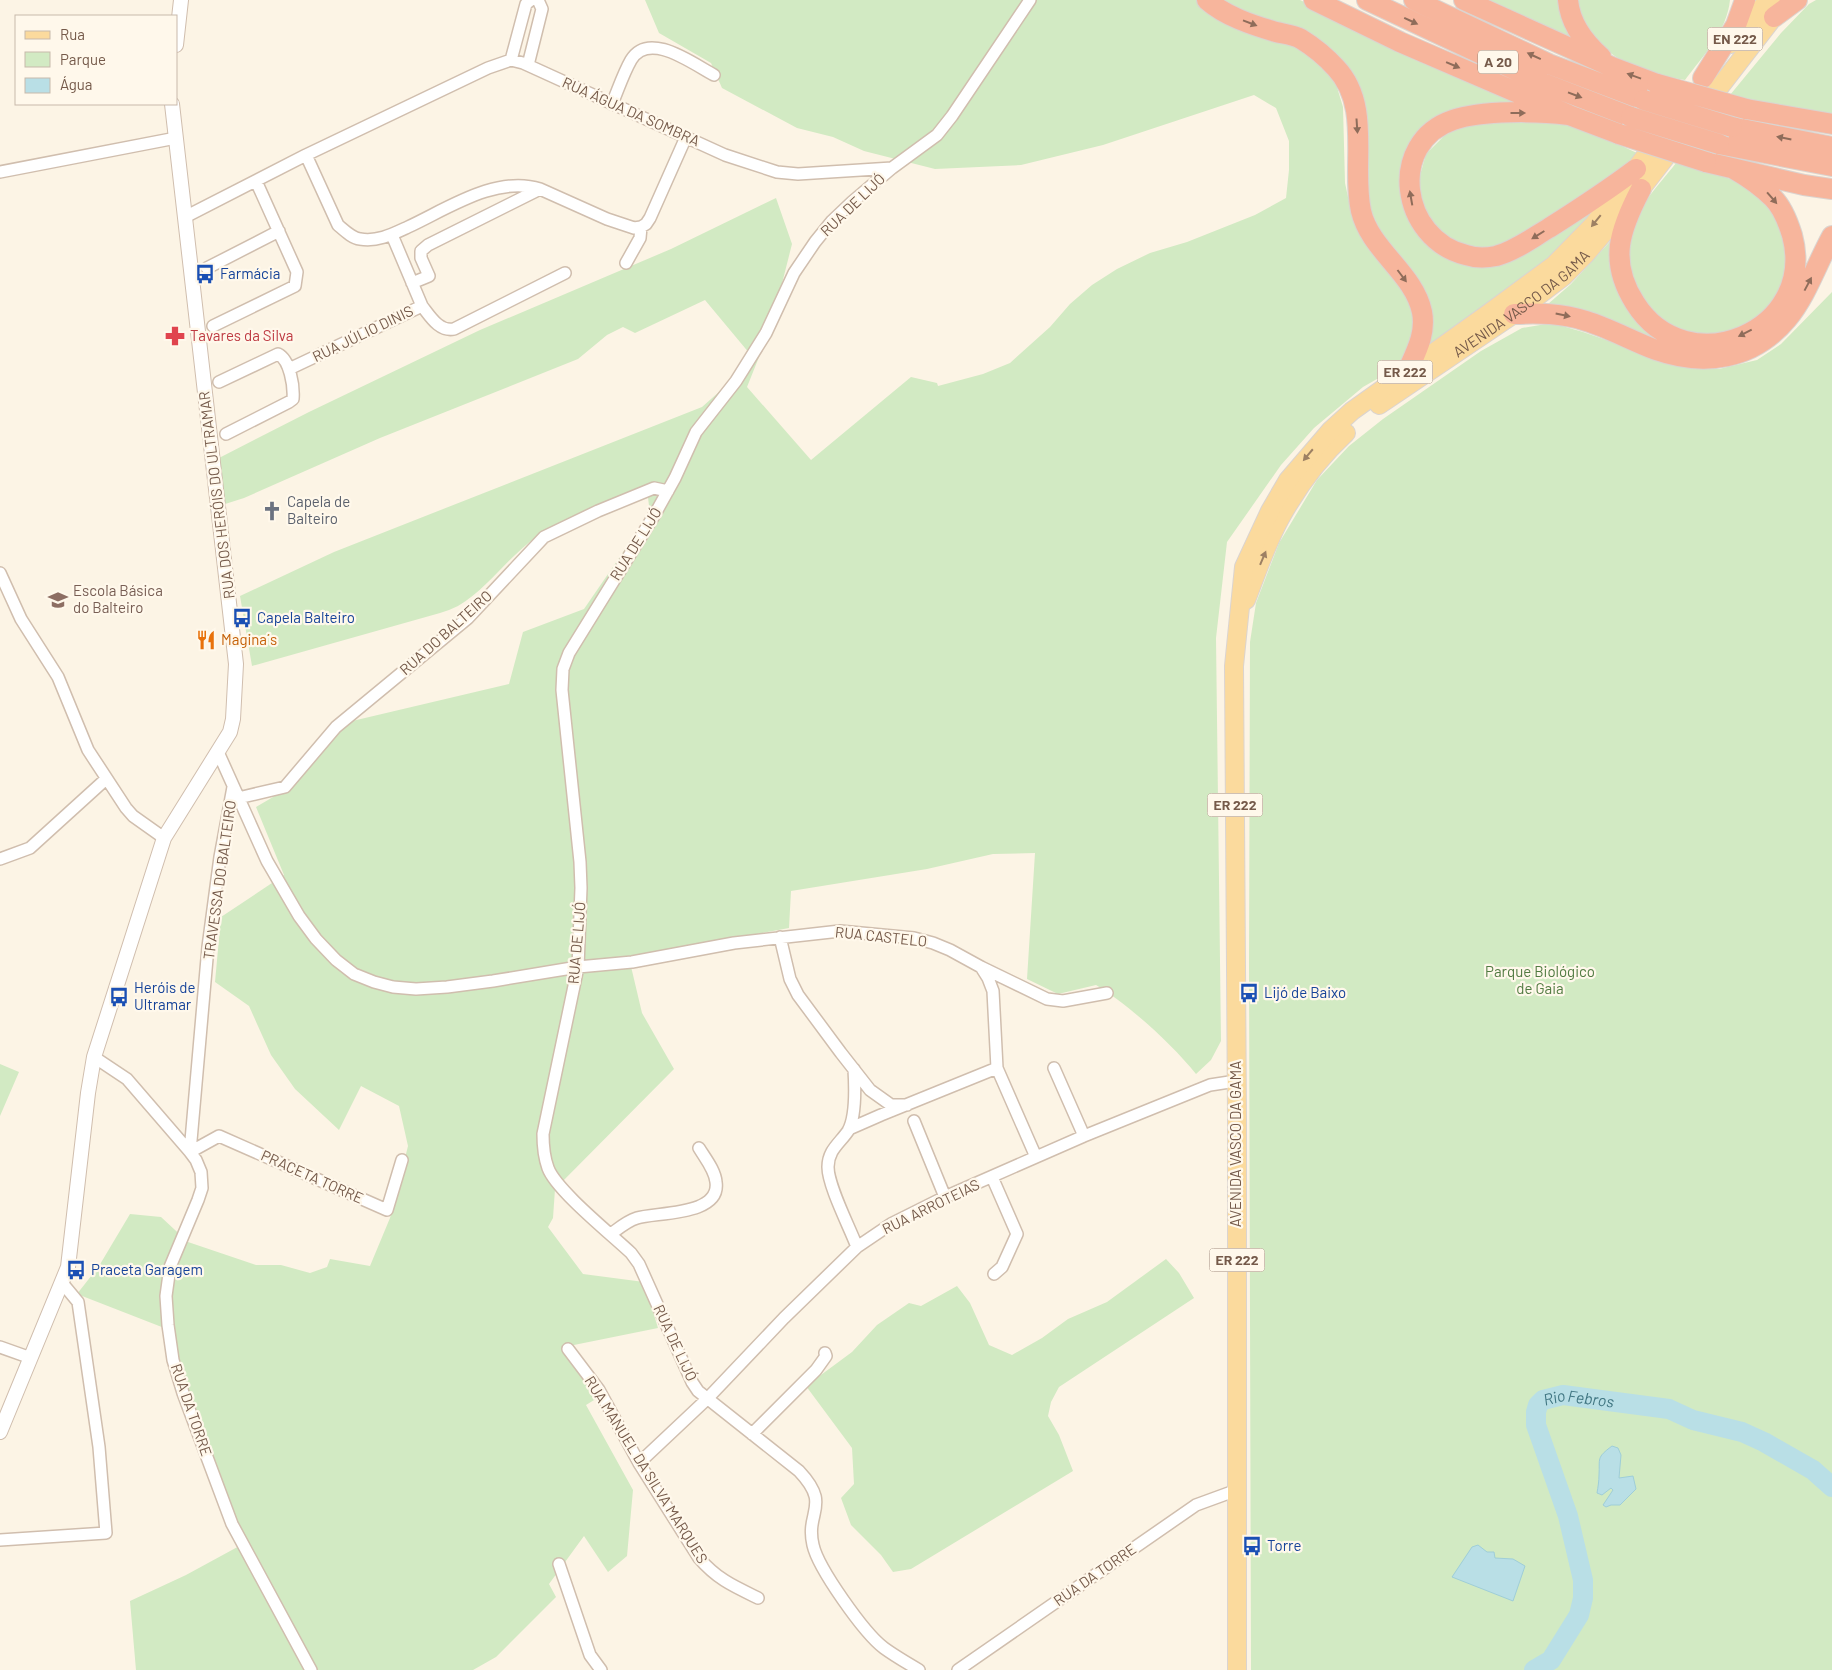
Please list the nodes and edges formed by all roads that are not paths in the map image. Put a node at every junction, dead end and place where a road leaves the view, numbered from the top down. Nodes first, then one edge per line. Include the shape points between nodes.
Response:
1 (181, 0) edge
2 (531, 0) edge
3 (538, 0) edge
4 (1030, 0) edge
5 (1207, 0) edge
6 (1314, 0) edge
7 (1367, 0) edge
8 (1414, 0) edge
9 (1464, 0) edge
10 (1568, 0) edge
11 (1745, 0) edge
12 (1787, 0) edge
13 (1797, 0) edge
14 (1771, 8) edge
15 (178, 27) edge
16 (511, 60) junction
17 (528, 65) junction
18 (1612, 67) junction
19 (714, 75) dead end
20 (1703, 78) junction
21 (612, 104) junction
22 (172, 105) edge
23 (1569, 115) junction
24 (1832, 124) edge
25 (686, 137) junction
26 (176, 138) junction
27 (1832, 147) edge
28 (306, 155) junction
29 (1832, 166) edge
30 (892, 168) junction
31 (1734, 168) junction
32 (1636, 169) junction
33 (0, 172) edge
34 (256, 180) junction
35 (540, 189) junction
36 (1642, 189) junction
37 (1832, 189) edge
38 (185, 217) junction
39 (641, 227) junction
40 (279, 231) junction
41 (392, 235) junction
42 (1832, 236) edge
43 (626, 263) dead end
44 (207, 268) dead end
45 (565, 273) dead end
46 (412, 283) junction
47 (422, 306) junction
48 (1514, 314) junction
49 (213, 326) dead end
50 (289, 369) junction
51 (1408, 370) junction
52 (219, 382) dead end
53 (226, 434) dead end
54 (668, 491) junction
55 (0, 573) edge
56 (1238, 619) junction
57 (218, 752) junction
58 (106, 779) junction
59 (236, 792) junction
60 (164, 838) junction
61 (0, 859) edge
62 (780, 937) junction
63 (578, 967) junction
64 (981, 967) junction
65 (1107, 993) dead end
66 (94, 1057) junction
67 (997, 1068) junction
68 (1054, 1068) dead end
69 (854, 1069) junction
70 (1236, 1081) junction
71 (907, 1105) junction
72 (914, 1121) dead end
73 (849, 1129) junction
74 (1084, 1136) junction
75 (699, 1148) dead end
76 (190, 1152) junction
77 (1036, 1156) junction
78 (402, 1160) dead end
79 (992, 1177) junction
80 (945, 1196) junction
81 (611, 1234) junction
82 (858, 1247) junction
83 (994, 1274) dead end
84 (63, 1284) junction
85 (0, 1347) edge
86 (568, 1349) dead end
87 (825, 1353) dead end
88 (31, 1358) junction
89 (707, 1399) junction
90 (0, 1432) edge
91 (752, 1434) junction
92 (639, 1463) junction
93 (1237, 1490) junction
94 (0, 1540) edge
95 (558, 1564) dead end
96 (758, 1598) dead end
97 (311, 1670) edge
98 (601, 1670) edge
99 (919, 1670) edge
100 (958, 1670) edge
101 (1237, 1670) edge

1 - 15 street
2 - 16 street via 526,4
3 - 17 street via 542,9
4 - 30 street via 945,126
5 -> 51 highway via 1245,21 1300,38 1322,54 1349,87 1356,109 1358,189 1362,214 1371,232 1418,297 1422,312 1420,342
6 -> 23 highway via 1400,42
7 -> 29 highway, A 20, bridge via 1543,83 1631,117 1719,144
27 -> 8 highway, A 20, bridge via 1732,127 1644,100 1549,64
9 - 18 highway
10 - 18 highway via 1575,27 1588,46
11 - 20 highway via 1736,25
12 - 14 main road, AVENIDA VASCO DA GAMA / EN 222
13 - 14 highway
14 - 20 main road, AVENIDA VASCO DA GAMA / EN 222
14 - 36 main road, AVENIDA VASCO DA GAMA / ER 222 via 1724,82
16 - 17 street, RUA ÁGUA DA SOMBRA
16 - 28 street
17 - 21 street, RUA ÁGUA DA SOMBRA
24 -> 18 highway, bridge via 1746,109 1657,84
19 - 21 street via 672,52 660,48 643,50 631,59
20 - 32 main road, AVENIDA VASCO DA GAMA / ER 222
21 - 25 street, RUA ÁGUA DA SOMBRA
22 - 26 street, RUA DOS HERÓIS DO ULTRAMAR
23 - 31 highway, bridge via 1706,162
32 -> 23 highway via 1599,197 1525,243 1494,256 1474,257 1455,253 1438,244 1425,231 1412,202 1409,184 1411,164 1419,146 1428,136 1452,120 1473,115
25 - 30 street, RUA ÁGUA DA SOMBRA via 725,155 777,172
25 - 39 street via 650,218
26 - 33 street
26 - 38 street, RUA DOS HERÓIS DO ULTRAMAR
28 - 34 street
28 - 41 street via 338,225 359,239 372,240
30 - 54 street, RUA DE LIJÓ via 832,221 815,242 736,381 696,432
31 -> 36 highway via 1775,200 1788,221 1796,268 1791,288 1780,308 1765,322 1721,344 1696,344 1666,334 1642,315 1628,292 1620,267 1619,245 1628,214
31 - 37 highway
32 -> 51 main road, AVENIDA VASCO DA GAMA / ER 222 via 1594,224 1554,265
34 - 38 street
34 - 40 street
35 - 39 street via 607,219 634,228
35 - 41 street via 506,186 481,192
35 - 46 street via 428,244 421,251 429,276
36 - 48 main road, AVENIDA VASCO DA GAMA / ER 222 via 1564,276
38 - 57 street, RUA DOS HERÓIS DO ULTRAMAR via 236,664 232,726
39 - 43 street via 640,238
40 - 44 street
40 - 49 street via 297,272 295,286
41 - 46 street, RUA JÚLIO DINIS
48 -> 42 highway via 1558,314 1586,321 1658,351 1694,359 1724,358 1771,336 1788,318
45 - 47 street via 454,329 438,325
46 - 47 street, RUA JÚLIO DINIS
47 - 50 street, RUA JÚLIO DINIS
56 -> 48 main road, AVENIDA VASCO DA GAMA / ER 222 via 1282,516 1299,487 1337,441 1392,396
50 - 52 street via 282,356 275,354
50 - 53 street via 292,401
51 -> 56 main road, AVENIDA VASCO DA GAMA / ER 222 via 1352,411 1288,480 1244,567
54 - 59 street, RUA DO BALTEIRO via 654,488 544,537 468,618 336,727 285,787
54 - 63 street, RUA DE LIJÓ via 568,653 563,669 562,690 581,875
55 - 58 street via 21,619 58,678 88,750
56 - 70 main road, AVENIDA VASCO DA GAMA / ER 222 via 1234,666
57 - 59 street, RUA CASTELO
57 - 60 street, RUA DOS HERÓIS DO ULTRAMAR
58 - 60 street via 133,816
58 - 61 street via 30,848
59 - 63 street, RUA CASTELO via 275,878 299,916 316,939 354,974 393,987 416,989 493,982
59 - 76 street, TRAVESSA DO BALTEIRO via 220,857 208,948
60 - 66 street, RUA DOS HERÓIS DO ULTRAMAR
62 - 63 street, RUA CASTELO via 632,962
62 - 64 street, RUA CASTELO via 840,930 914,938 933,942
62 - 69 street via 790,978 798,995
63 - 81 street, RUA DE LIJÓ via 543,1134 544,1152 548,1170 556,1181
64 - 65 street, RUA CASTELO via 1048,999 1063,1001
64 - 67 street via 993,992
66 - 76 street, RUA DA TORRE via 127,1079
66 - 84 street, RUA DOS HERÓIS DO ULTRAMAR via 71,1246
67 - 71 street
67 - 77 street
68 - 74 street
69 - 71 street via 870,1090 891,1105
69 - 73 street via 855,1098
70 - 74 street, RUA ARROTEIAS via 1210,1085
70 - 93 main road, AVENIDA VASCO DA GAMA / ER 222
71 - 73 street
72 - 80 street
73 - 82 street via 829,1156 828,1168
74 - 77 street, RUA ARROTEIAS
75 - 81 street via 716,1181 716,1190 711,1198 702,1206 681,1213 636,1218
76 - 78 street, PRACETA TORRE via 219,1136 387,1210
76 - 97 street, RUA DA TORRE via 201,1172 202,1188 170,1267 166,1296 173,1360 232,1524
77 - 79 street, RUA ARROTEIAS
79 - 80 street, RUA ARROTEIAS
79 - 83 street via 1017,1234 1002,1267
80 - 82 street, RUA ARROTEIAS via 891,1224
81 - 89 street, RUA DE LIJÓ via 639,1264 692,1382
82 - 89 street, RUA ARROTEIAS
84 - 88 street, RUA DOS HERÓIS DO ULTRAMAR
84 - 94 street via 78,1302 106,1533
85 - 88 street
86 - 92 street, RUA MANUEL DA SILVA MARQUES via 599,1390
87 - 91 street via 816,1370
88 - 90 street, RUA DOS HERÓIS DO ULTRAMAR
89 - 91 street, RUA DE LIJÓ
89 - 92 street, RUA ARROTEIAS
91 - 99 street, RUA DE LIJÓ via 799,1471 814,1490 817,1502 813,1545 850,1611 882,1647
92 - 96 street, RUA MANUEL DA SILVA MARQUES via 710,1572
93 - 100 street, RUA DA TORRE via 1196,1504
93 - 101 main road, AVENIDA VASCO DA GAMA / ER 222
95 - 98 street via 590,1655

